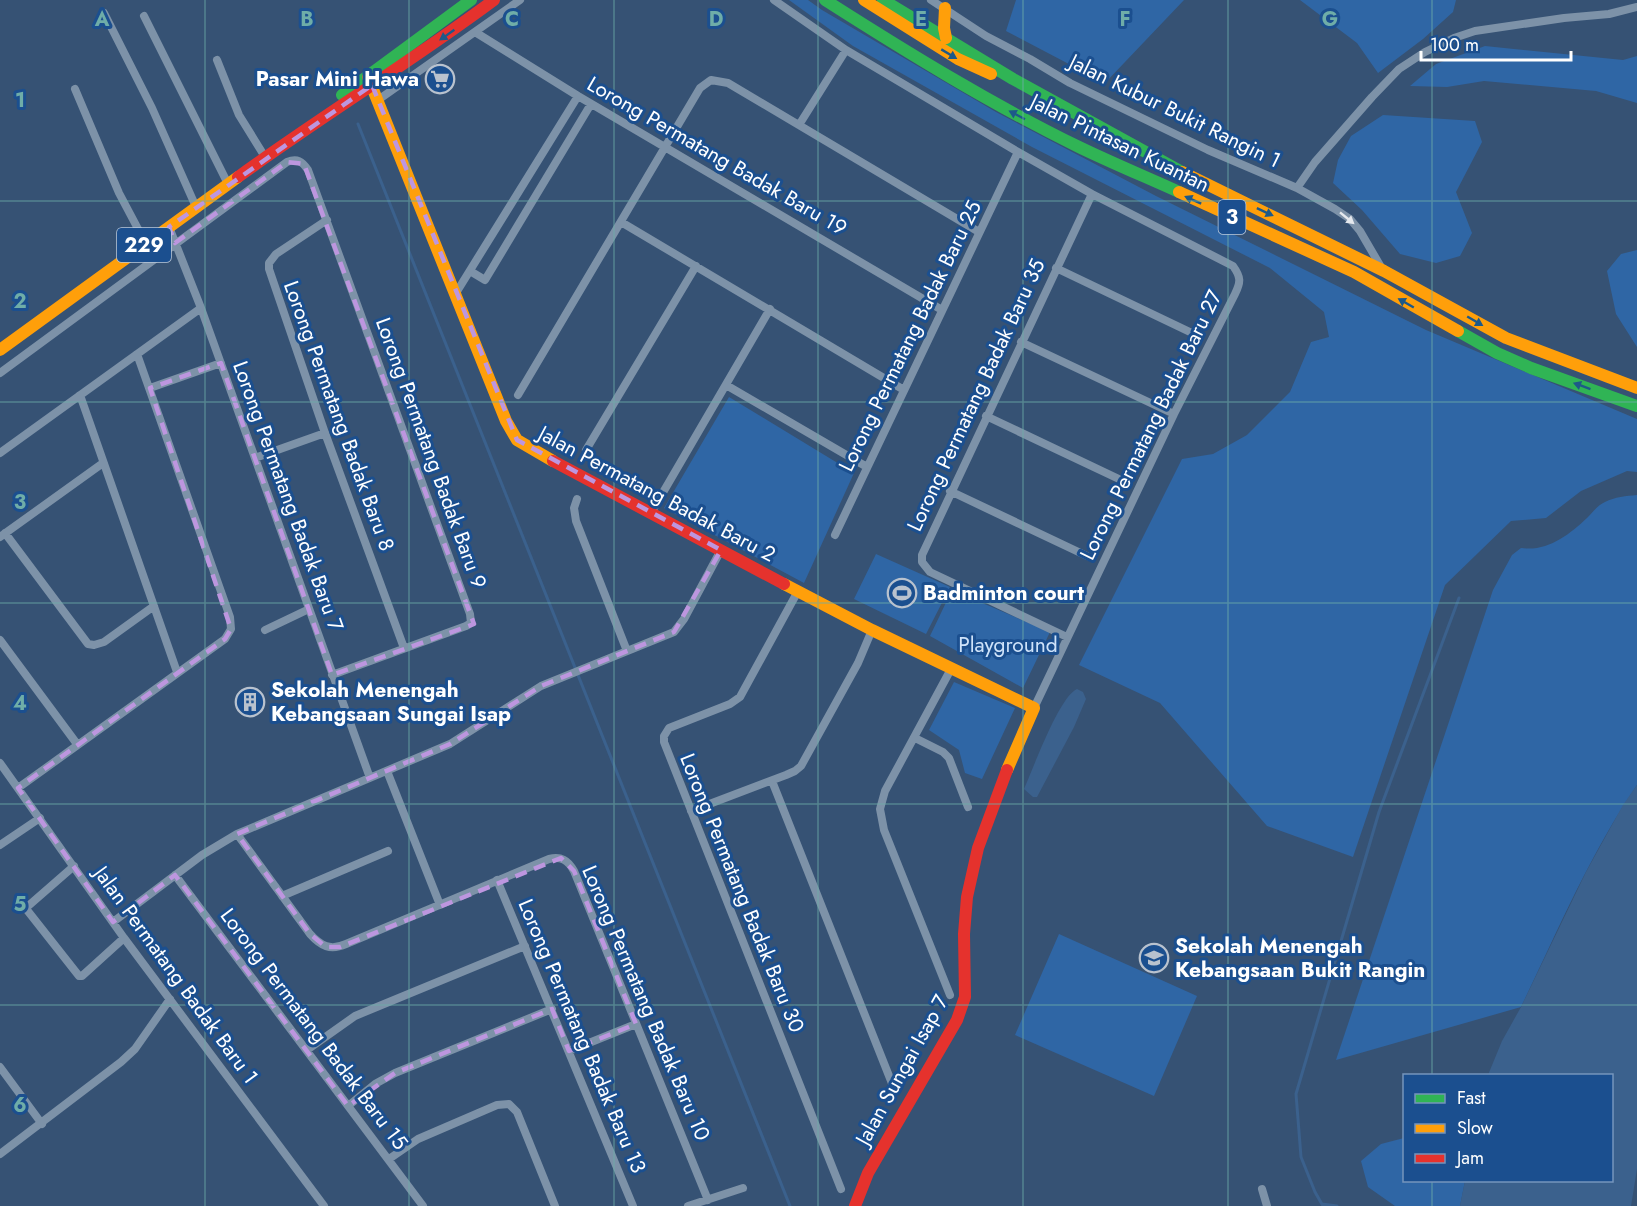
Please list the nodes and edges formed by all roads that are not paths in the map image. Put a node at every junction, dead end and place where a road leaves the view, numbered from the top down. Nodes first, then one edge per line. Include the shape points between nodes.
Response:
1 (471, 0) edge
2 (494, 0) edge
3 (520, 0) edge
4 (774, 0) edge
5 (825, 0) edge
6 (864, 0) edge
7 (883, 0) edge
8 (931, 0) edge
9 (1637, 7) edge
10 (945, 8) junction
11 (104, 13) dead end
12 (144, 16) dead end
13 (475, 32) junction
14 (946, 38) junction
15 (846, 50) junction
16 (217, 60) dead end
17 (1013, 79) junction
18 (370, 81) junction
19 (75, 89) dead end
20 (578, 96) junction
21 (378, 100) junction
22 (591, 104) junction
23 (799, 125) junction
24 (666, 147) junction
25 (1018, 152) junction
26 (265, 158) junction
27 (228, 184) junction
28 (1297, 188) junction
29 (1092, 194) junction
30 (196, 207) junction
31 (327, 220) junction
32 (621, 222) junction
33 (169, 227) junction
34 (980, 232) junction
35 (175, 243) junction
36 (146, 244) junction
37 (696, 266) junction
38 (1056, 268) junction
39 (470, 271) junction
40 (1384, 271) junction
41 (456, 293) junction
42 (201, 308) junction
43 (770, 309) junction
44 (942, 310) junction
45 (1192, 333) dead end
46 (1021, 342) junction
47 (0, 350) edge
48 (137, 354) junction
49 (221, 363) junction
50 (0, 373) edge
51 (726, 385) junction
52 (150, 388) junction
53 (1637, 388) edge
54 (904, 390) junction
55 (80, 395) junction
56 (518, 395) dead end
57 (1637, 406) edge
58 (1174, 414) junction
59 (986, 416) junction
60 (326, 433) junction
61 (586, 450) dead end
62 (0, 453) edge
63 (255, 458) junction
64 (103, 463) junction
65 (867, 467) junction
66 (1121, 480) dead end
67 (950, 491) junction
68 (577, 500) dead end
69 (651, 513) junction
70 (2, 535) edge
71 (835, 536) dead end
72 (721, 550) junction
73 (1087, 556) dead end
74 (798, 591) junction
75 (154, 606) junction
76 (309, 609) junction
77 (265, 630) dead end
78 (872, 630) junction
79 (1067, 637) junction
80 (0, 640) edge
81 (404, 648) junction
82 (627, 651) junction
83 (951, 669) junction
84 (177, 672) junction
85 (332, 675) junction
86 (1034, 708) junction
87 (915, 738) junction
88 (77, 744) junction
89 (2, 769) edge
90 (387, 771) junction
91 (370, 778) junction
92 (772, 781) junction
93 (18, 788) junction
94 (968, 807) dead end
95 (691, 811) junction
96 (40, 818) junction
97 (237, 834) junction
98 (0, 845) edge
99 (388, 851) dead end
100 (74, 866) junction
101 (175, 875) junction
102 (497, 880) junction
103 (282, 896) junction
104 (440, 905) junction
105 (113, 922) junction
106 (124, 938) junction
107 (525, 946) junction
108 (950, 995) dead end
109 (170, 999) junction
110 (552, 1009) junction
111 (636, 1024) junction
112 (307, 1050) junction
113 (569, 1051) junction
114 (0, 1067) edge
115 (895, 1091) dead end
116 (348, 1106) junction
117 (42, 1124) junction
118 (0, 1154) edge
119 (389, 1159) junction
120 (743, 1188) dead end
121 (841, 1189) dead end
122 (1262, 1189) dead end
123 (708, 1200) junction
124 (324, 1206) edge
125 (423, 1206) edge
126 (555, 1206) edge
127 (633, 1206) edge
128 (688, 1206) edge
129 (855, 1206) edge
130 (1267, 1206) edge

1 - 18 main road, 229
2 -> 18 main road, 229 via 446,36
3 - 13 street
4 - 15 street, Lorong Permatang Badak Baru 27
57 -> 5 main road, Jalan Pintasan Kuantan / 3 via 1506,357 1354,272 1079,147 916,58
6 -> 17 main road via 958,59
7 - 14 main road, Jalan Pintasan Kuantan / 3
8 - 10 street, Jalan Kubur Bukit Rangin 1
9 - 28 street via 1475,31 1425,52 1399,69 1372,97
10 - 14 main road
10 - 28 street, Jalan Kubur Bukit Rangin 1 via 1070,83
11 - 30 street
12 - 27 street
13 - 20 street, Lorong Permatang Badak Baru 19
13 - 21 street
14 - 17 main road, Jalan Pintasan Kuantan / 3
15 - 23 street
15 - 25 street, Lorong Permatang Badak Baru 27
16 - 26 street via 239,115
17 -> 40 main road, Jalan Pintasan Kuantan / 3 via 1177,170
18 - 21 main road, Jalan Permatang Badak Baru 2
18 - 26 main road, 229 via 330,115
19 - 36 street via 119,194
20 - 22 street, Lorong Permatang Badak Baru 19
20 - 39 street
21 - 41 main road, Jalan Permatang Badak Baru 2
22 - 24 street, Lorong Permatang Badak Baru 19
22 - 39 street via 484,280
23 - 24 street via 728,83 711,80 700,88
23 - 34 street
24 - 32 street
24 - 44 street, Lorong Permatang Badak Baru 19
25 - 29 street, Lorong Permatang Badak Baru 27
25 - 34 street, Lorong Permatang Badak Baru 25
26 - 27 main road, 229
27 - 30 main road, 229
28 -> 40 street, Jalan Kubur Bukit Rangin 1 via 1350,219
29 - 38 street, Lorong Permatang Badak Baru 35
29 - 58 street, Lorong Permatang Badak Baru 27 via 1233,266 1239,274 1238,288
30 - 33 main road, 229
31 - 35 street, Lorong Permatang Badak Baru 9 via 308,170 299,160 293,160
31 - 60 street, Lorong Permatang Badak Baru 8 via 276,254 269,263
31 - 81 street, Lorong Permatang Badak Baru 9 via 470,614 471,623 466,626
32 - 37 street
32 - 56 street
33 - 35 street, Lorong Permatang Badak Baru 7
33 - 36 main road, 229
34 - 44 street, Lorong Permatang Badak Baru 25
35 - 42 street, Lorong Permatang Badak Baru 7
35 - 50 street
36 - 47 main road, 229
37 - 43 street
37 - 61 street
38 - 45 street
38 - 46 street, Lorong Permatang Badak Baru 35
39 - 41 street
40 -> 53 main road, Jalan Pintasan Kuantan / 3 via 1506,338
41 - 69 main road, Jalan Permatang Badak Baru 2 via 517,440
42 - 48 street
42 - 49 street, Lorong Permatang Badak Baru 7
43 - 51 street
43 - 54 street
44 - 54 street, Lorong Permatang Badak Baru 25
46 - 58 street
46 - 59 street, Lorong Permatang Badak Baru 35
48 - 52 street
48 - 55 street
49 - 52 street
49 - 63 street, Lorong Permatang Badak Baru 7
51 - 65 street
51 - 69 street
52 - 84 street via 232,623 225,639
54 - 65 street, Lorong Permatang Badak Baru 25
55 - 62 street
55 - 64 street
58 - 79 street, Lorong Permatang Badak Baru 27
59 - 66 street
59 - 67 street, Lorong Permatang Badak Baru 35
60 - 63 street
60 - 81 street, Lorong Permatang Badak Baru 8
63 - 76 street, Lorong Permatang Badak Baru 7
64 - 70 street
64 - 75 street
65 - 71 street, Lorong Permatang Badak Baru 25
67 - 73 street
67 - 79 street, Lorong Permatang Badak Baru 35 via 923,548 925,567
68 - 82 street via 576,521
69 - 72 main road, Jalan Permatang Badak Baru 2
70 - 75 street via 88,644 104,642
72 - 74 main road, Jalan Permatang Badak Baru 2
72 - 82 street via 680,626 667,636
74 - 78 main road, Jalan Permatang Badak Baru 2
74 - 95 street, Lorong Permatang Badak Baru 30 via 740,697 666,732 666,749
75 - 84 street
76 - 77 street
76 - 85 street, Lorong Permatang Badak Baru 7
78 - 83 main road, Jalan Permatang Badak Baru 2
78 - 92 street via 806,759 795,771
79 - 86 street, Lorong Permatang Badak Baru 27
80 - 88 street
81 - 85 street, Lorong Permatang Badak Baru 9
82 - 90 street via 541,686 450,744
83 - 86 main road, Jalan Permatang Badak Baru 2
83 - 87 street
84 - 88 street
85 - 91 street, Lorong Permatang Badak Baru 7
86 - 129 main road, Jalan Sungai Isap 7 via 999,788 970,885 962,1009 868,1173
87 - 94 street via 950,758
87 - 108 street via 885,790 881,819
88 - 93 street
89 - 93 street, Jalan Permatang Badak Baru 1
90 - 91 street
90 - 104 street
91 - 97 street
92 - 95 street
92 - 115 street
93 - 96 street, Jalan Permatang Badak Baru 1
95 - 121 street, Lorong Permatang Badak Baru 30
96 - 98 street
96 - 100 street, Jalan Permatang Badak Baru 1
97 - 101 street
97 - 103 street, Lorong Permatang Badak Baru 10
99 - 103 street
100 - 105 street, Jalan Permatang Badak Baru 1
100 - 106 street via 27,910 79,976
101 - 105 street
101 - 112 street, Lorong Permatang Badak Baru 15
102 - 104 street, Lorong Permatang Badak Baru 10
102 - 107 street, Lorong Permatang Badak Baru 13
102 - 111 street, Lorong Permatang Badak Baru 10 via 549,859 566,861 574,872
103 - 104 street, Lorong Permatang Badak Baru 10 via 315,940 333,948
105 - 106 street, Jalan Permatang Badak Baru 1
106 - 109 street, Jalan Permatang Badak Baru 1
107 - 110 street, Lorong Permatang Badak Baru 13
107 - 112 street via 355,1016
109 - 117 street via 135,1049
109 - 124 street, Jalan Permatang Badak Baru 1
110 - 113 street, Lorong Permatang Badak Baru 13
110 - 116 street via 395,1073
111 - 113 street
111 - 123 street, Lorong Permatang Badak Baru 10
112 - 116 street, Lorong Permatang Badak Baru 15
113 - 127 street, Lorong Permatang Badak Baru 13
114 - 117 street
116 - 119 street, Lorong Permatang Badak Baru 15
117 - 118 street
119 - 125 street, Lorong Permatang Badak Baru 15
119 - 126 street via 418,1139 497,1105 509,1104 517,1112
120 - 123 street
122 - 130 street
123 - 128 street

